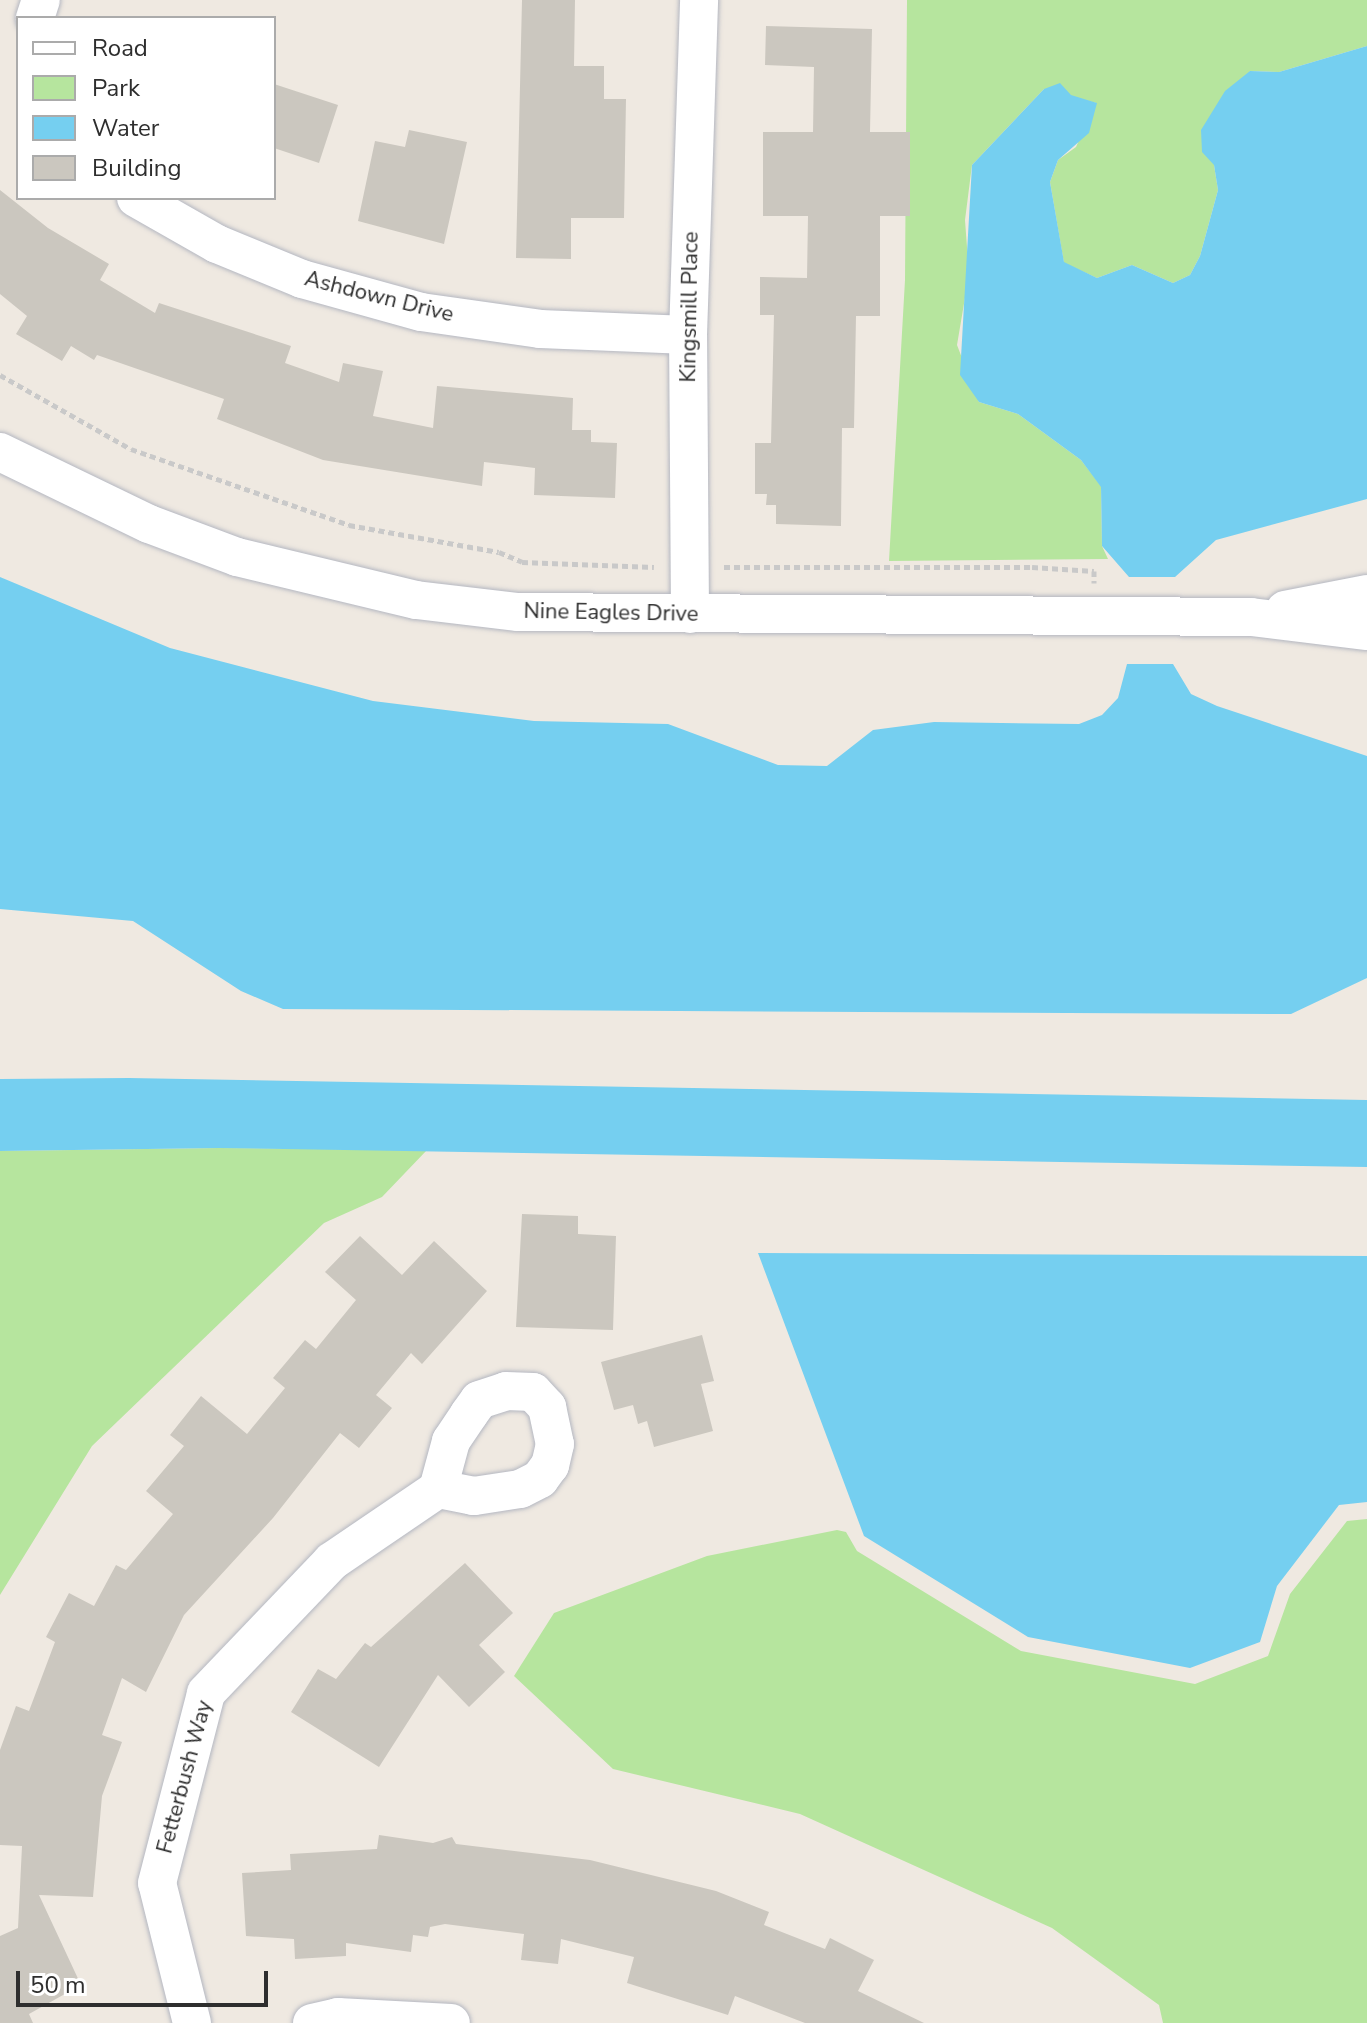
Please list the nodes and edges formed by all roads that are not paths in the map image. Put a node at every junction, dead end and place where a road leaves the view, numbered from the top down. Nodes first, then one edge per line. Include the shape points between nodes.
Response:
1 (699, 0) edge
2 (140, 200) edge
3 (688, 335) junction
4 (0, 452) edge
5 (1367, 594) edge
6 (690, 614) junction
7 (1251, 617) junction
8 (1367, 631) edge
9 (438, 1489) dead end
10 (192, 2023) edge
11 (312, 2023) edge
12 (451, 2023) edge

1 - 3 street, Kingsmill Place
2 - 3 street, Ashdown Drive via 217,244 302,279 421,312 540,329
3 - 6 street, Kingsmill Place
4 - 6 street, Nine Eagles Drive via 149,524 310,576 416,600 518,612
5 - 7 street, Nine Eagles Drive
6 - 7 street, Nine Eagles Drive
7 - 8 street, Nine Eagles Drive
9 - 10 street, Fetterbush Way via 332,1561 206,1693 157,1883
11 - 12 street via 338,2017

